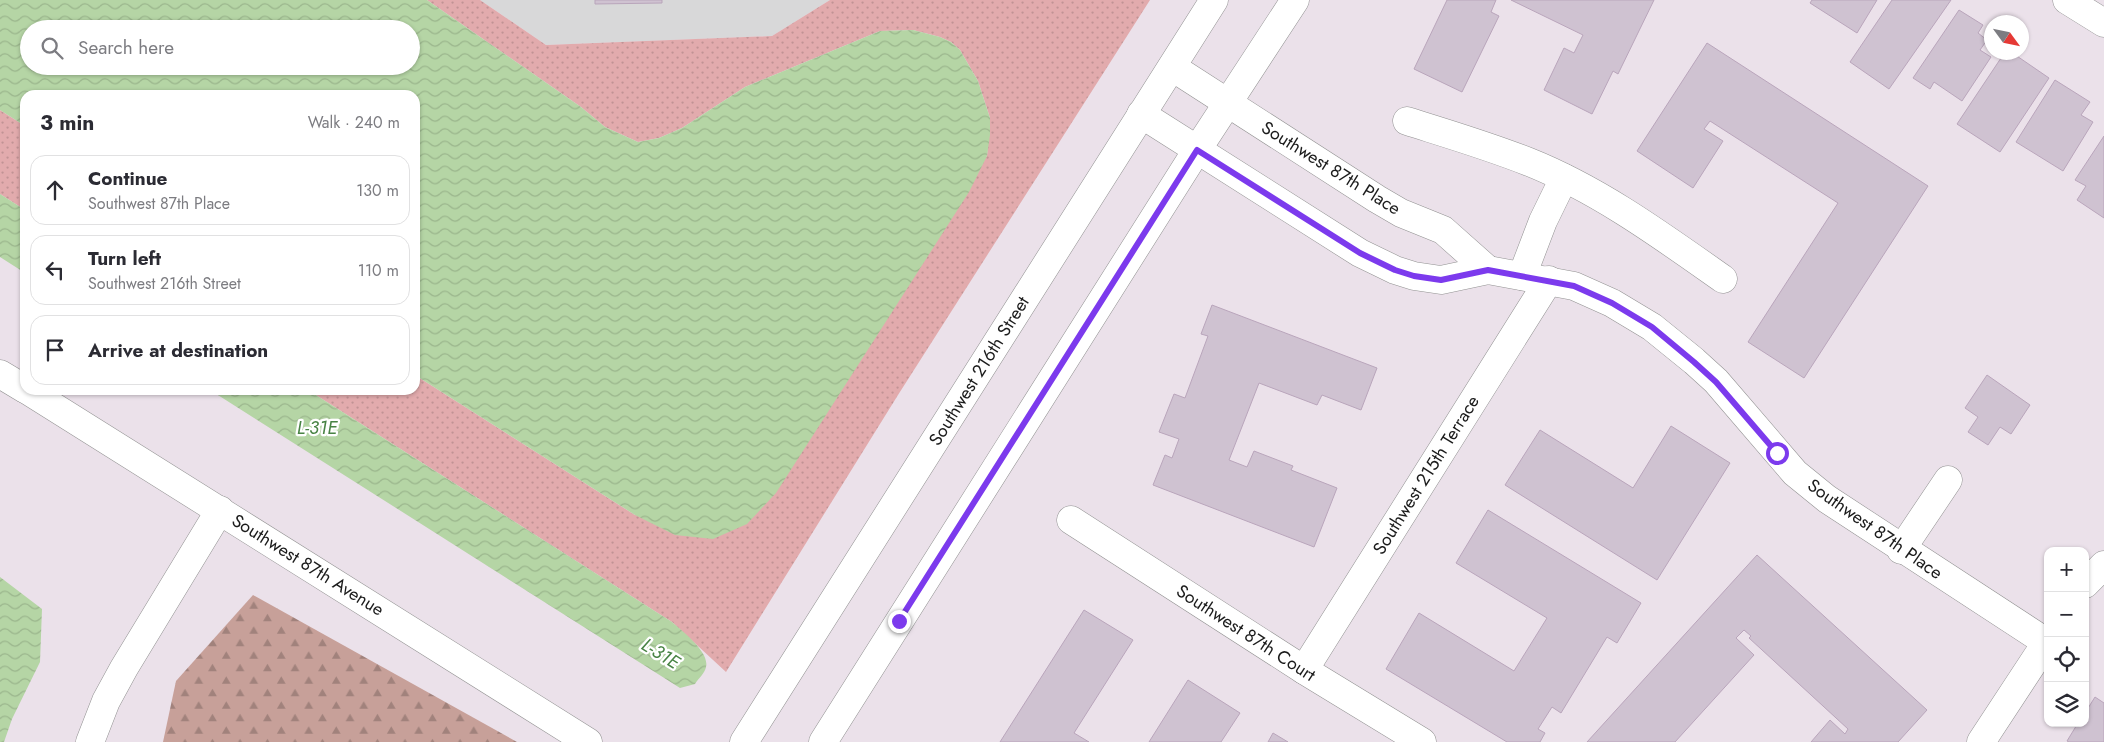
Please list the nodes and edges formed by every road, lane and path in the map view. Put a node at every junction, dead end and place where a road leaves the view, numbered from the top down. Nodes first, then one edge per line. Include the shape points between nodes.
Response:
1 (1214, 0) edge
2 (1295, 0) edge
3 (2067, 0) edge
4 (2104, 23) edge
5 (1172, 67) junction
6 (1228, 104) junction
7 (1141, 114) junction
8 (1407, 121) dead end
9 (1197, 150) junction
10 (1564, 178) junction
11 (1488, 270) junction
12 (1522, 276) junction
13 (1723, 279) dead end
14 (1549, 280) junction
15 (0, 374) edge
16 (20, 386) edge
17 (34, 395) edge
18 (1948, 480) dead end
19 (220, 510) junction
20 (1071, 520) dead end
21 (1901, 550) junction
22 (2104, 564) edge
23 (2089, 580) edge
24 (2044, 639) edge
25 (2044, 646) edge
26 (1304, 670) junction
27 (90, 742) edge
28 (588, 742) edge
29 (744, 742) edge
30 (823, 742) edge
31 (1422, 742) edge
32 (1981, 742) edge

1 - 5 street, Southwest 216th Street
2 - 6 street
3 - 4 street
5 - 6 street, Southwest 87th Place
5 - 7 street, Southwest 216th Street
6 - 9 street
6 - 11 street, Southwest 87th Place via 1377,199 1442,230
7 - 9 street, Southwest 87th Place
7 - 29 street, Southwest 216th Street
8 - 10 street via 1530,162
9 - 11 street, Southwest 87th Place via 1360,253 1395,270 1441,280
9 - 30 street
10 - 12 street
10 - 13 street via 1652,230
11 - 12 street, Southwest 87th Place
12 - 14 street, Southwest 87th Place
14 - 21 street, Southwest 87th Place via 1593,294 1652,327 1716,382 1800,477
14 - 26 street, Southwest 215th Terrace
15 - 16 street, Southwest 87th Avenue
17 - 19 street, Southwest 87th Avenue
18 - 21 street
19 - 27 street via 124,668 106,701
19 - 28 street, Southwest 87th Avenue
20 - 26 street, Southwest 87th Court
21 - 24 street, Southwest 87th Place
22 - 23 street
25 - 32 street
26 - 31 street, Southwest 87th Court

